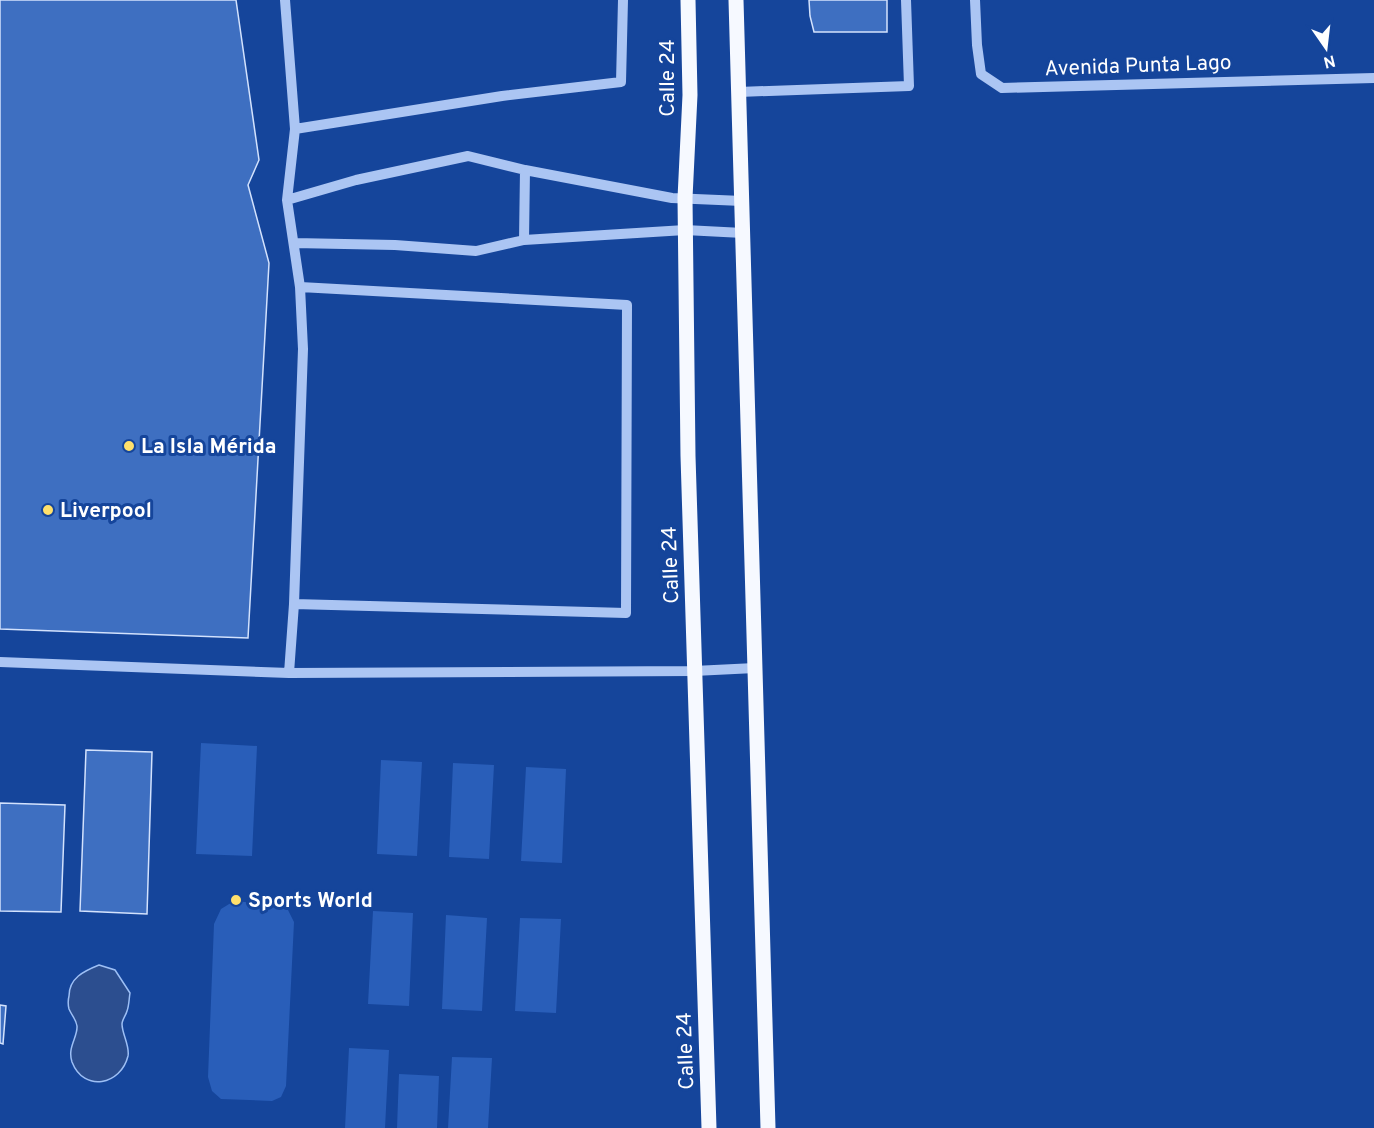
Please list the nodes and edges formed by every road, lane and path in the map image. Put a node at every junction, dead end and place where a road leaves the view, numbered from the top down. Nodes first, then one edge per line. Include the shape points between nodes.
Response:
1 (285, 0) edge
2 (623, 0) edge
3 (688, 0) edge
4 (736, 0) edge
5 (906, 0) edge
6 (975, 0) edge
7 (1374, 78) edge
8 (739, 92) junction
9 (295, 129) junction
10 (525, 170) junction
11 (685, 198) junction
12 (287, 200) junction
13 (742, 201) junction
14 (685, 230) junction
15 (743, 233) junction
16 (524, 240) junction
17 (294, 243) junction
18 (300, 288) junction
19 (294, 604) junction
20 (0, 662) edge
21 (755, 668) junction
22 (694, 671) junction
23 (289, 673) junction
24 (709, 1128) edge
25 (768, 1128) edge

1 - 9 street
2 - 9 street via 621,82 501,96
3 - 11 main road, Calle 24 via 690,95
4 - 8 main road
5 - 8 street via 909,86
6 - 7 street, Avenida Punta Lago via 981,74 1002,88
8 - 13 main road
9 - 12 street
10 - 11 street
10 - 12 street via 468,156 356,180
10 - 16 street
11 - 13 street
11 - 14 main road, Calle 24
12 - 17 street
13 - 15 main road
14 - 15 street
14 - 16 street
14 - 22 main road, Calle 24
15 - 21 main road
16 - 17 street via 476,251 395,244
17 - 18 street
18 - 19 street via 303,349
18 - 19 street via 627,305 626,613
19 - 23 street
20 - 23 street
21 - 22 street
21 - 25 main road
22 - 23 street
22 - 24 main road, Calle 24

